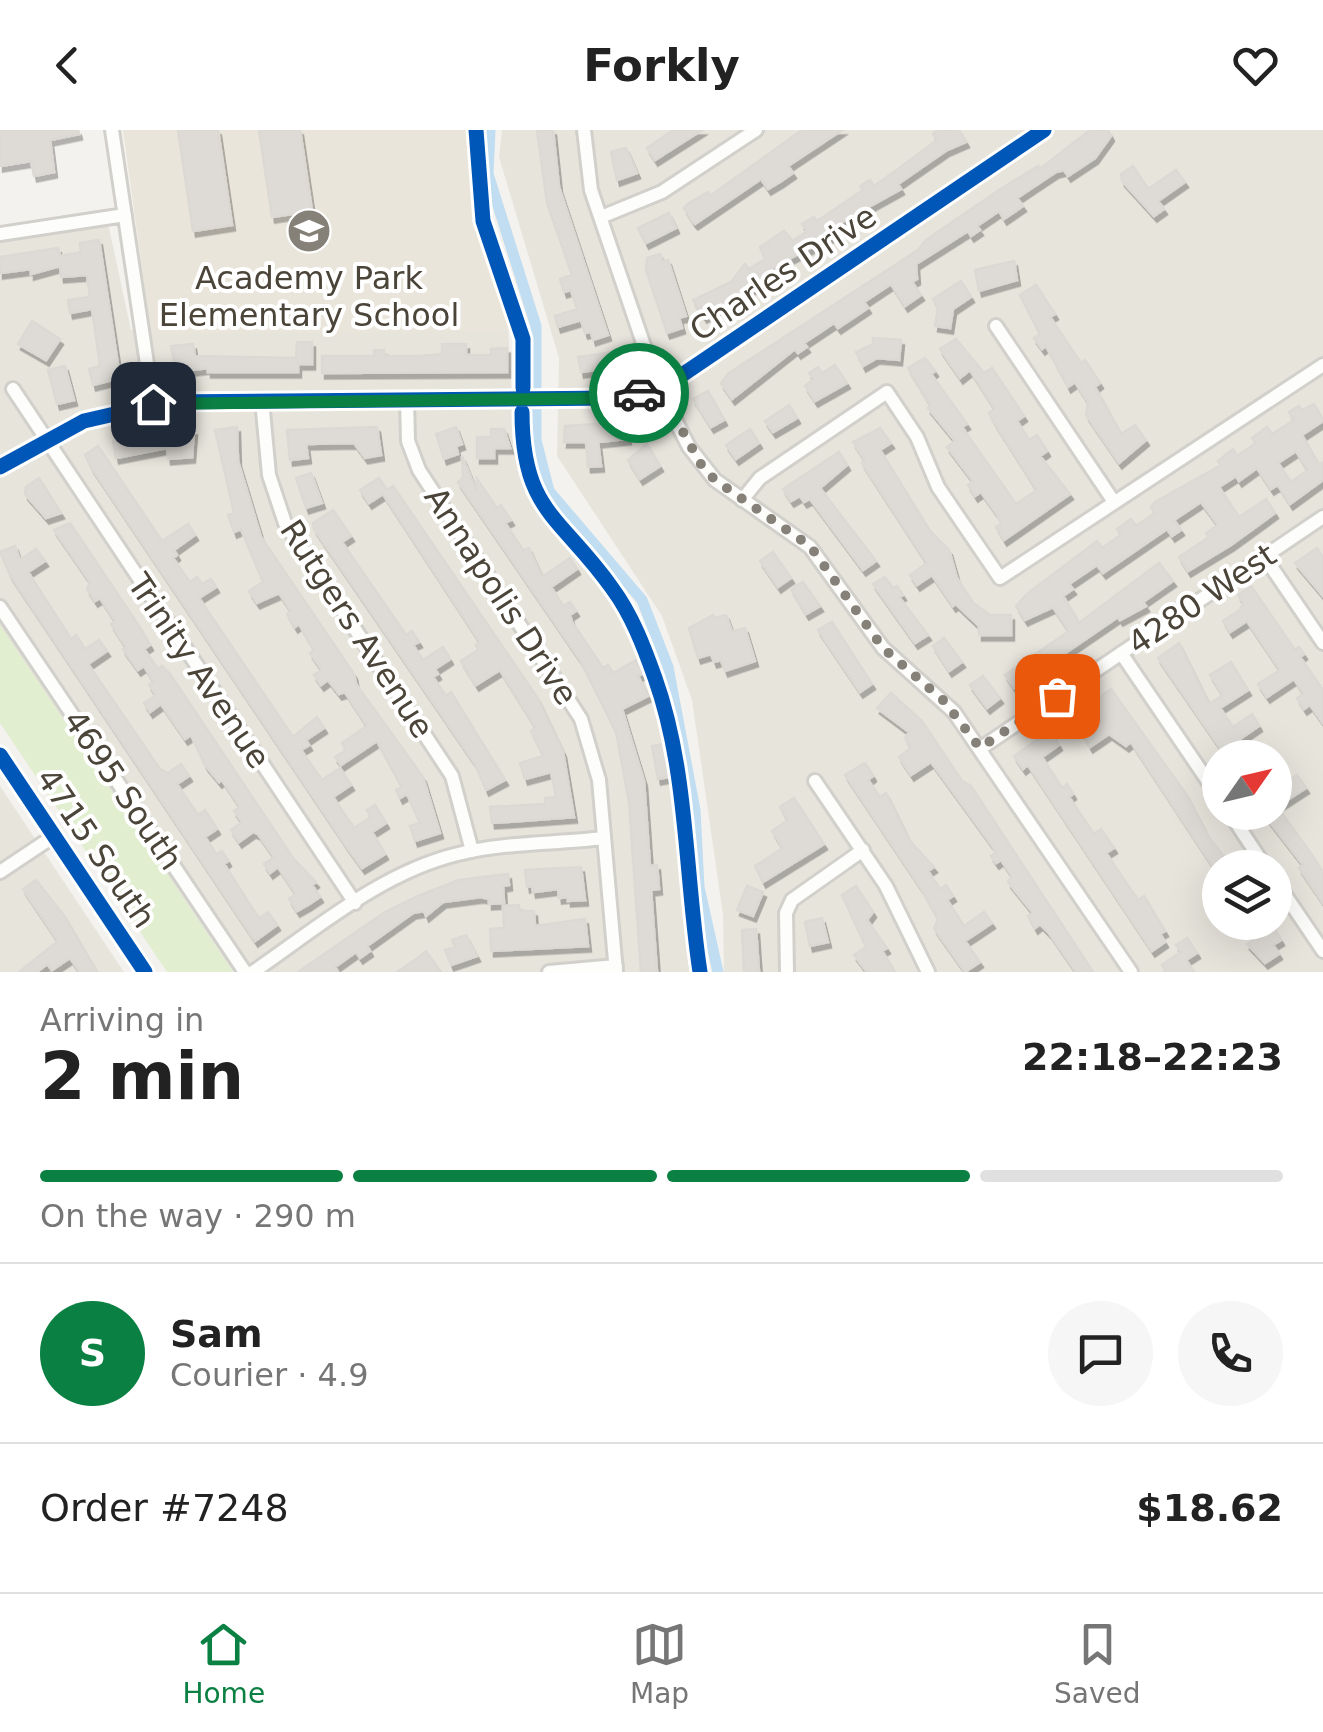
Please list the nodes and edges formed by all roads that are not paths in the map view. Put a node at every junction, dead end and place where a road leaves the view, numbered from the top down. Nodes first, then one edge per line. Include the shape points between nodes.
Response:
1 (112, 130) edge
2 (584, 130) edge
3 (756, 130) edge
4 (1044, 130) edge
5 (125, 215) junction
6 (601, 216) junction
7 (0, 234) edge
8 (996, 326) dead end
9 (1322, 363) edge
10 (658, 387) junction
11 (14, 389) dead end
12 (407, 399) junction
13 (262, 400) junction
14 (153, 404) junction
15 (44, 440) junction
16 (0, 467) edge
17 (742, 500) junction
18 (1114, 502) junction
19 (1323, 517) edge
20 (1264, 556) junction
21 (0, 608) edge
22 (1323, 643) edge
23 (1121, 653) junction
24 (980, 748) junction
25 (0, 755) edge
26 (1202, 772) edge
27 (815, 781) dead end
28 (54, 836) junction
29 (603, 838) junction
30 (862, 850) junction
31 (472, 851) junction
32 (0, 872) edge
33 (355, 903) junction
34 (1292, 906) edge
35 (1323, 952) edge
36 (616, 969) edge
37 (146, 972) edge
38 (245, 972) edge
39 (253, 972) edge
40 (549, 972) edge
41 (787, 972) edge
42 (928, 972) edge
43 (1131, 972) edge

1 - 5 street
2 - 6 street via 586,168
3 - 6 street via 662,192
4 - 10 street, Charles Drive
5 - 7 street
5 - 14 street
6 - 10 street
8 - 18 street
9 - 18 street
10 - 12 street, Charles Drive via 616,398
10 - 17 street via 702,466
11 - 15 street, Trinity Avenue
12 - 13 street, Charles Drive
12 - 29 street, Annapolis Drive via 408,441 419,470 581,719 596,764
13 - 14 street, Charles Drive
13 - 31 street, Rutgers Avenue via 266,459 285,522 452,776
14 - 15 street, Charles Drive via 84,421
15 - 16 street, Charles Drive
15 - 33 street, Trinity Avenue
17 - 18 street via 756,480 887,392 938,486 1000,578
17 - 24 street via 819,556 883,648 944,701
19 - 20 street, 4280 West
20 - 22 street
20 - 23 street, 4280 West
21 - 38 street, 4695 South
23 - 24 street, 4280 West
23 - 26 street
24 - 43 street
25 - 28 main road, 4715 South
27 - 30 street
28 - 32 street
28 - 37 main road, 4715 South
29 - 31 street
29 - 36 street, Annapolis Drive
30 - 41 street via 789,904
30 - 42 street
31 - 33 street via 424,865
33 - 39 street
34 - 35 street
36 - 40 street

